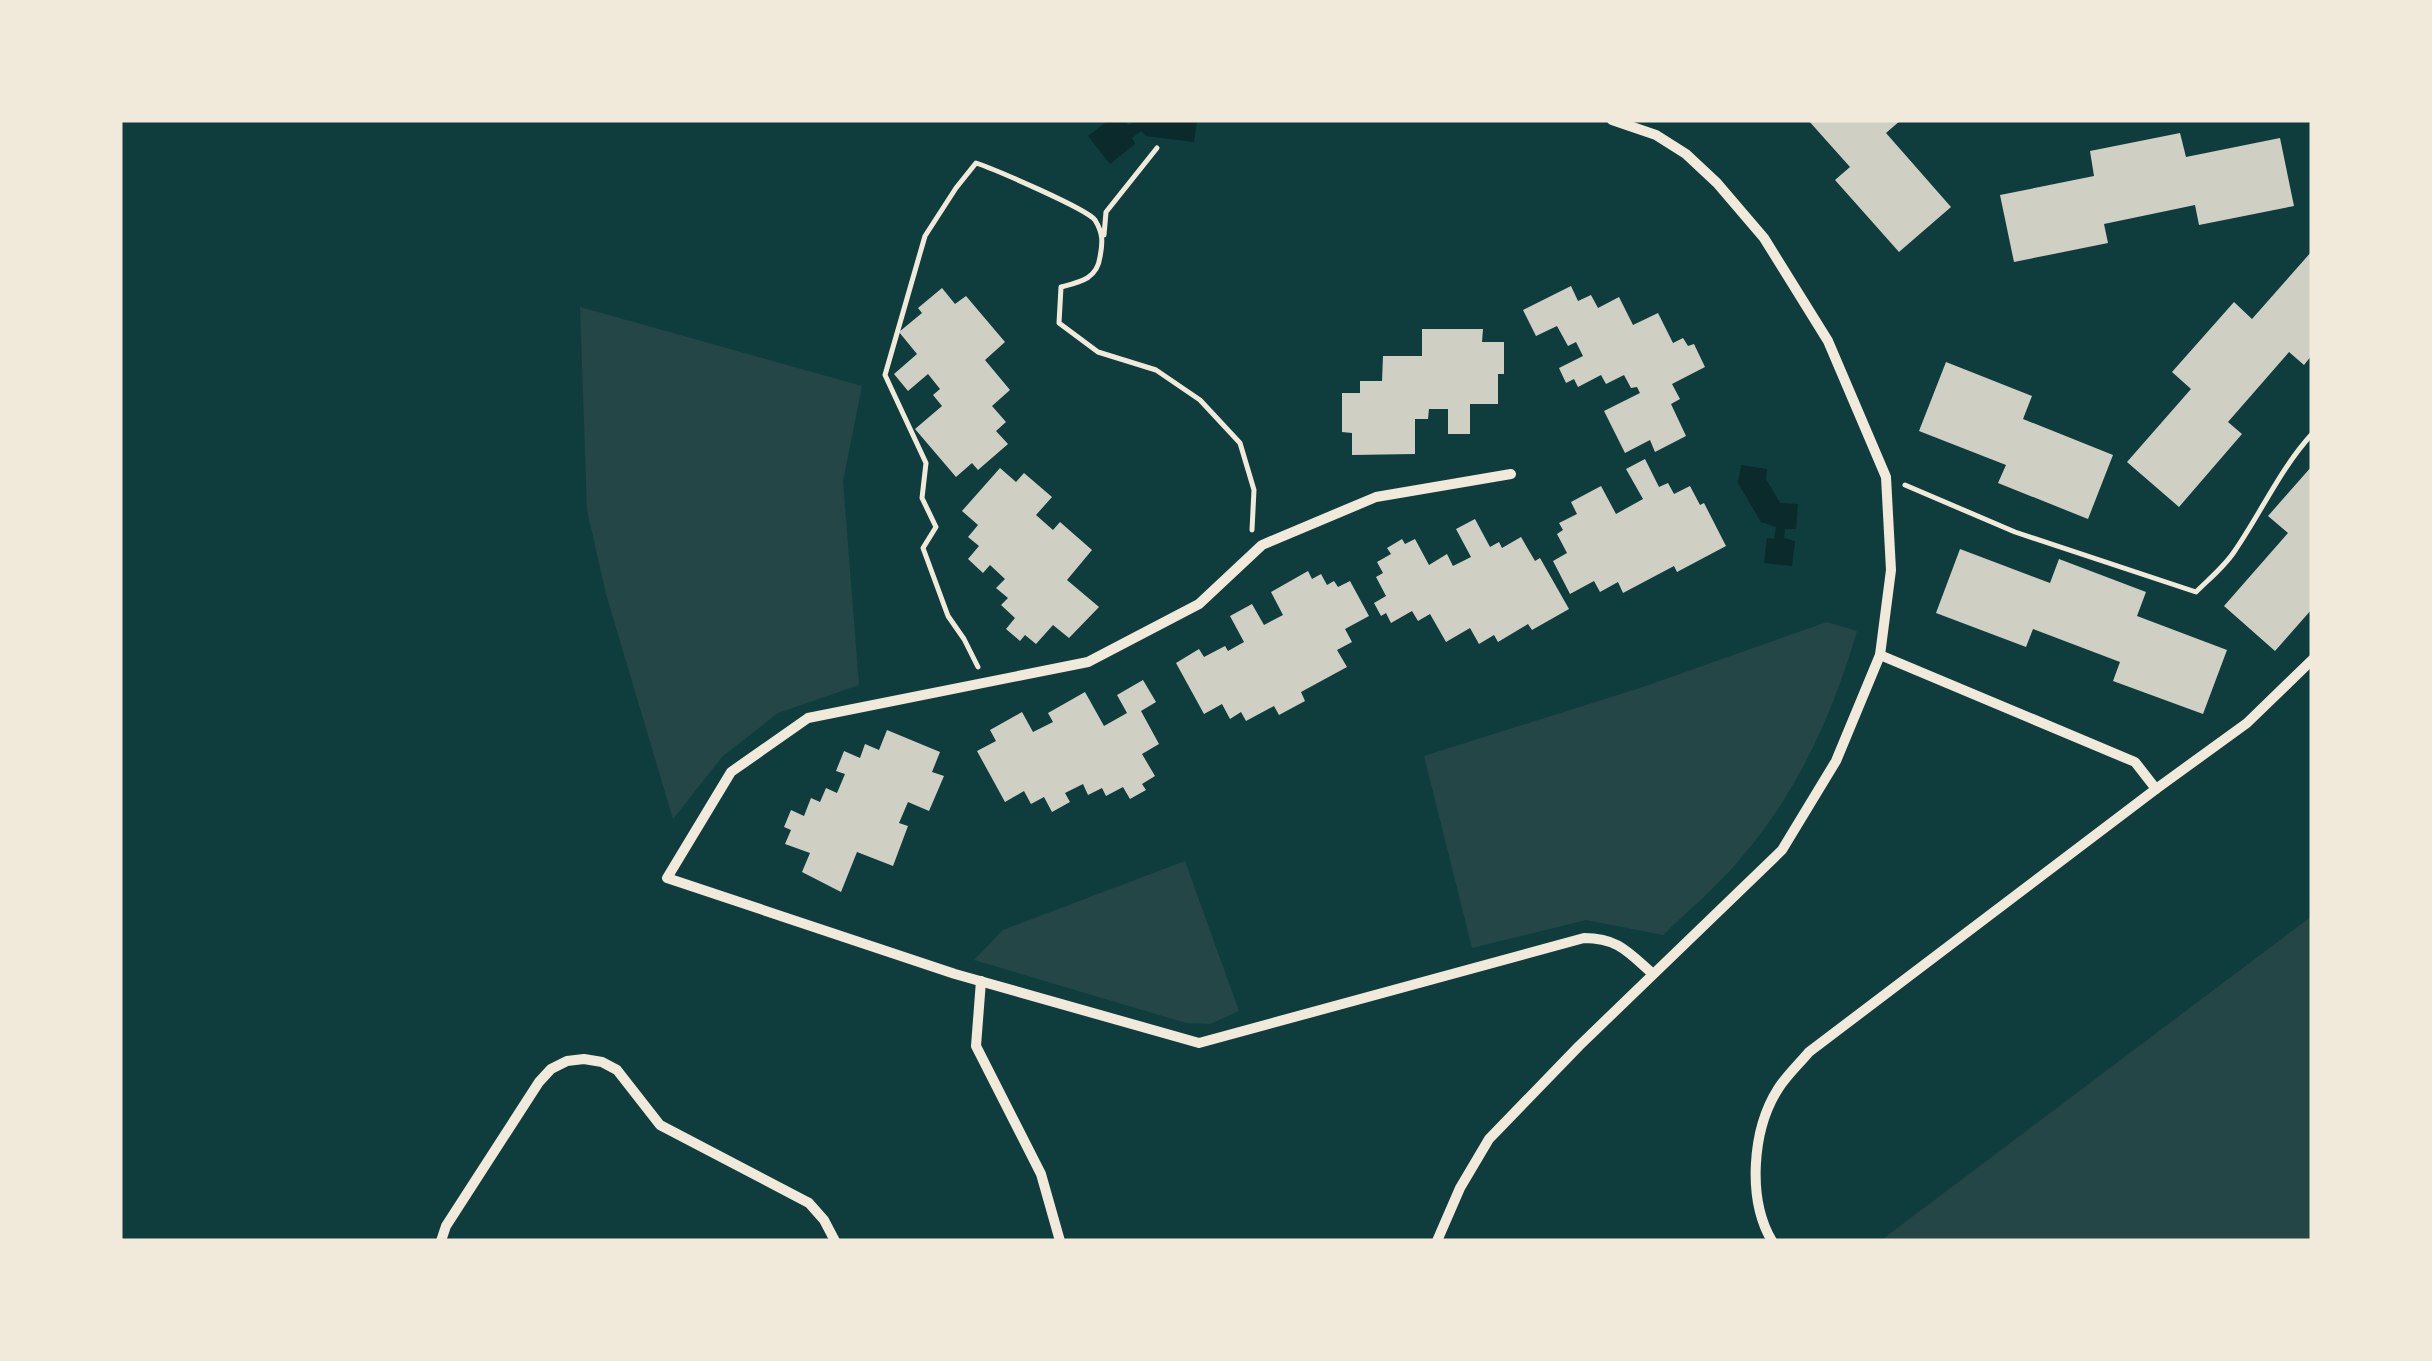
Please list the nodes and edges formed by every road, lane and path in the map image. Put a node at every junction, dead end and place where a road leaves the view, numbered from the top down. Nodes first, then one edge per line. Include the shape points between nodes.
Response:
1 (1612, 120) edge
2 (1158, 148) dead end
3 (1104, 238) junction
4 (2312, 434) edge
5 (1511, 474) dead end
6 (1886, 477) junction
7 (1262, 545) junction
8 (1880, 655) junction
9 (2312, 660) edge
10 (980, 671) dead end
11 (2156, 789) junction
12 (1653, 974) junction
13 (981, 982) junction
14 (441, 1241) edge
15 (834, 1241) edge
16 (1060, 1241) edge
17 (1437, 1241) edge
18 (1772, 1241) edge

1 - 6 street via 1686,154 1764,238 1828,341
2 - 3 path via 1106,212
3 - 7 path via 1098,269 1061,287 1059,324 1098,352 1156,370 1200,400 1240,442 1254,490 1252,531
3 - 10 path via 1092,216 976,163 925,236 884,375 926,463 922,498 936,527 923,548 948,616
4 - 6 path via 2232,556 2196,592 2015,532
5 - 7 street via 1376,497
6 - 8 street via 1891,570
7 - 13 street via 1199,604 1088,662 808,718 730,772 667,878
8 - 11 street via 2134,762
8 - 12 street via 1836,761 1782,850
9 - 11 street via 2247,723
11 - 18 street via 1809,1052 1778,1089 1758,1134 1755,1182
12 - 13 street via 1605,938 1584,938 1199,1043
12 - 17 street via 1489,1139
13 - 16 street via 976,1046 1041,1174
14 - 15 street via 539,1082 552,1069 584,1059 617,1070 660,1125 809,1203

